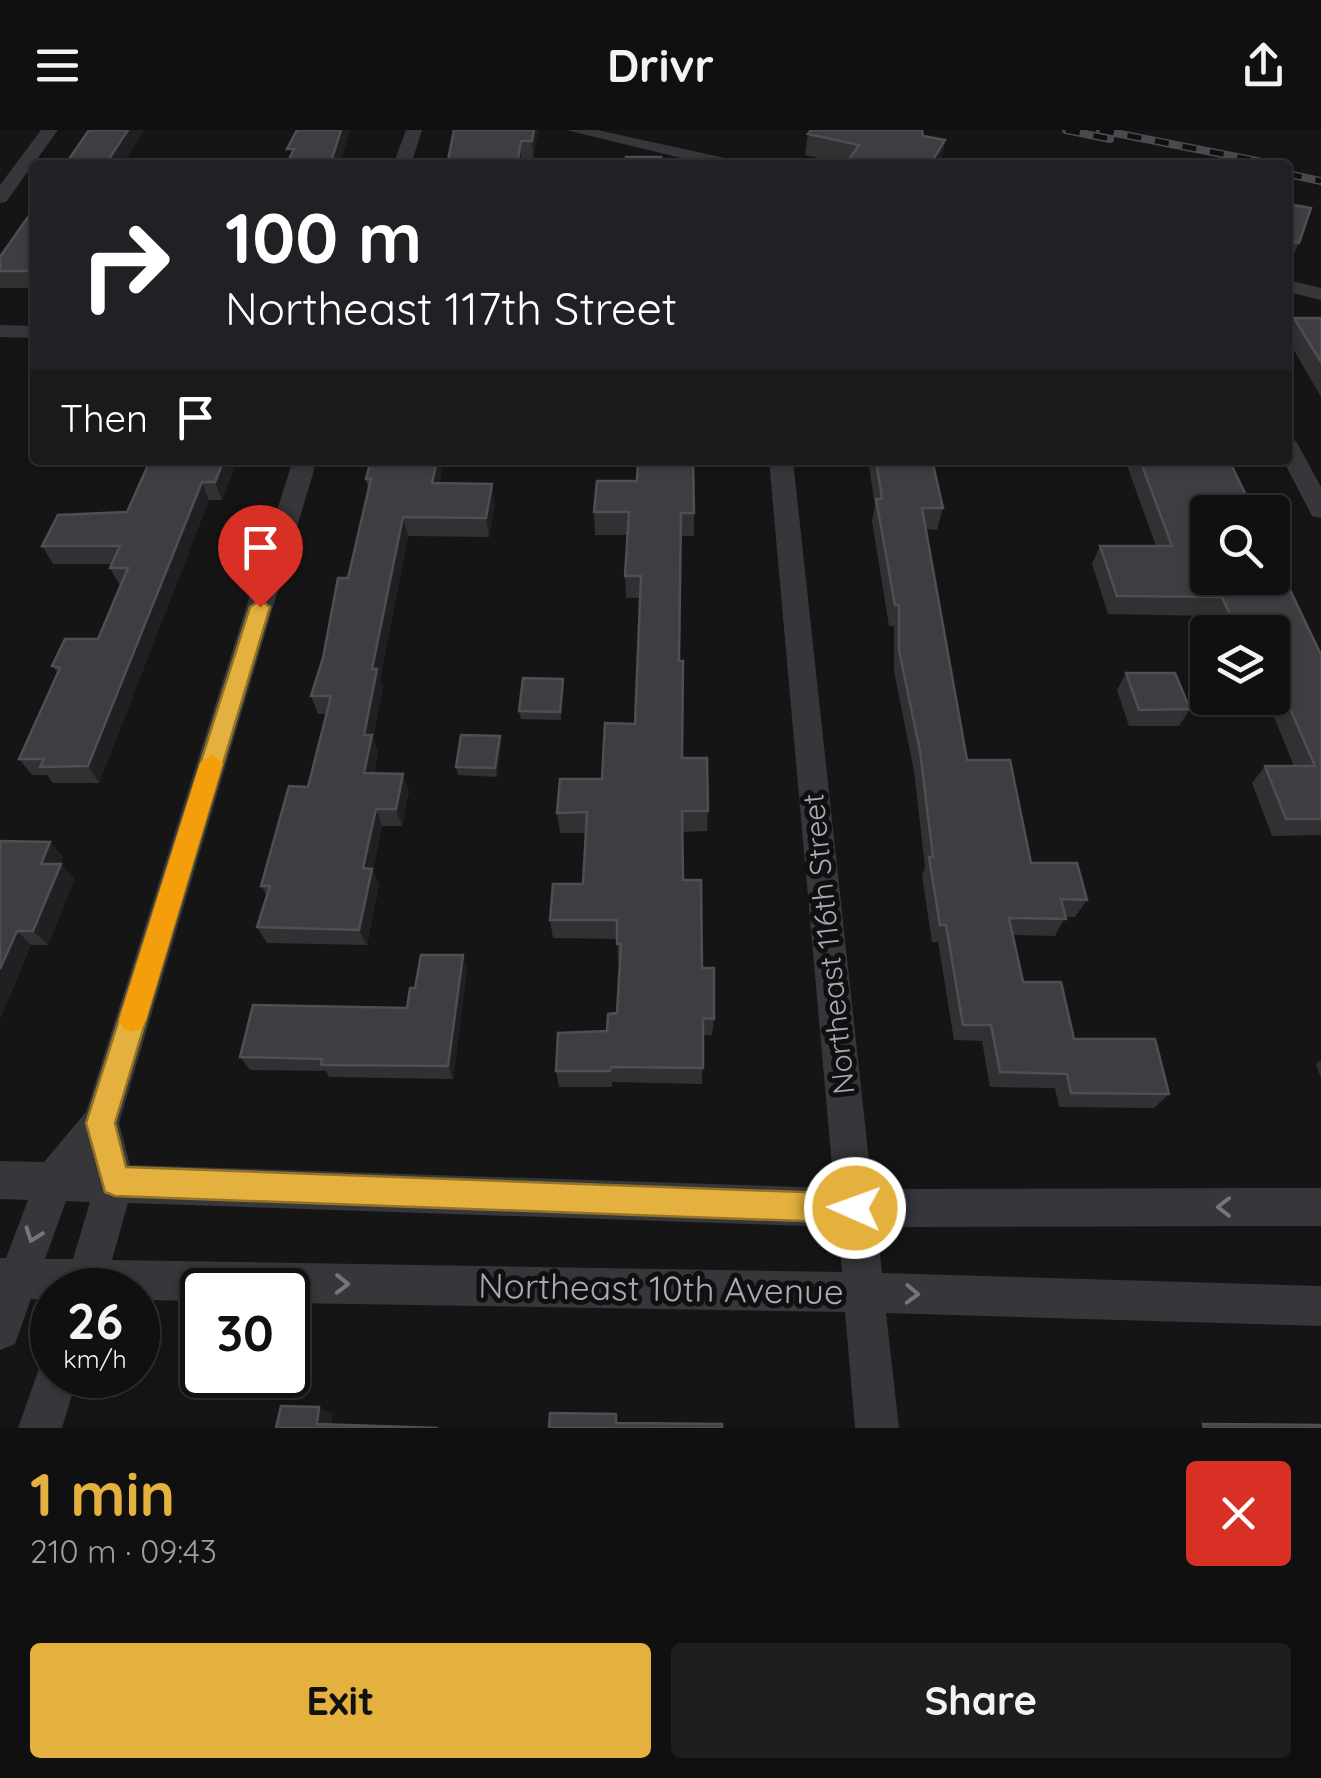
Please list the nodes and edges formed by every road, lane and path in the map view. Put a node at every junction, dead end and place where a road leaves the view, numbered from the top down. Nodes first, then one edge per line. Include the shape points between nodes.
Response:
1 (50, 130) edge
2 (414, 130) edge
3 (574, 130) edge
4 (404, 160) edge
5 (711, 160) edge
6 (0, 198) edge
7 (1292, 287) edge
8 (1321, 294) edge
9 (0, 331) edge
10 (30, 332) edge
11 (1292, 454) edge
12 (303, 465) edge
13 (782, 465) edge
14 (1321, 510) edge
15 (100, 1123) junction
16 (0, 1180) edge
17 (54, 1180) junction
18 (115, 1182) junction
19 (1321, 1207) edge
20 (855, 1208) junction
21 (91, 1268) edge
22 (9, 1278) edge
23 (160, 1286) edge
24 (864, 1292) junction
25 (1321, 1306) edge
26 (0, 1329) edge
27 (50, 1398) edge
28 (40, 1428) edge
29 (877, 1428) edge

1 - 6 street
2 - 4 street
3 - 5 street
7 - 8 street
9 - 10 street
11 - 14 street
12 - 15 street
13 - 20 street, Northeast 116th Street
15 - 17 street
15 - 18 street
16 - 17 street
17 - 18 street
17 -> 22 street
18 - 20 street
18 - 21 street
19 -> 20 street
20 - 24 street, Northeast 116th Street
22 - 26 street
23 -> 24 street, Northeast 10th Avenue
24 -> 25 street, Northeast 10th Avenue
24 - 29 street, Northeast 116th Street
27 - 28 street

